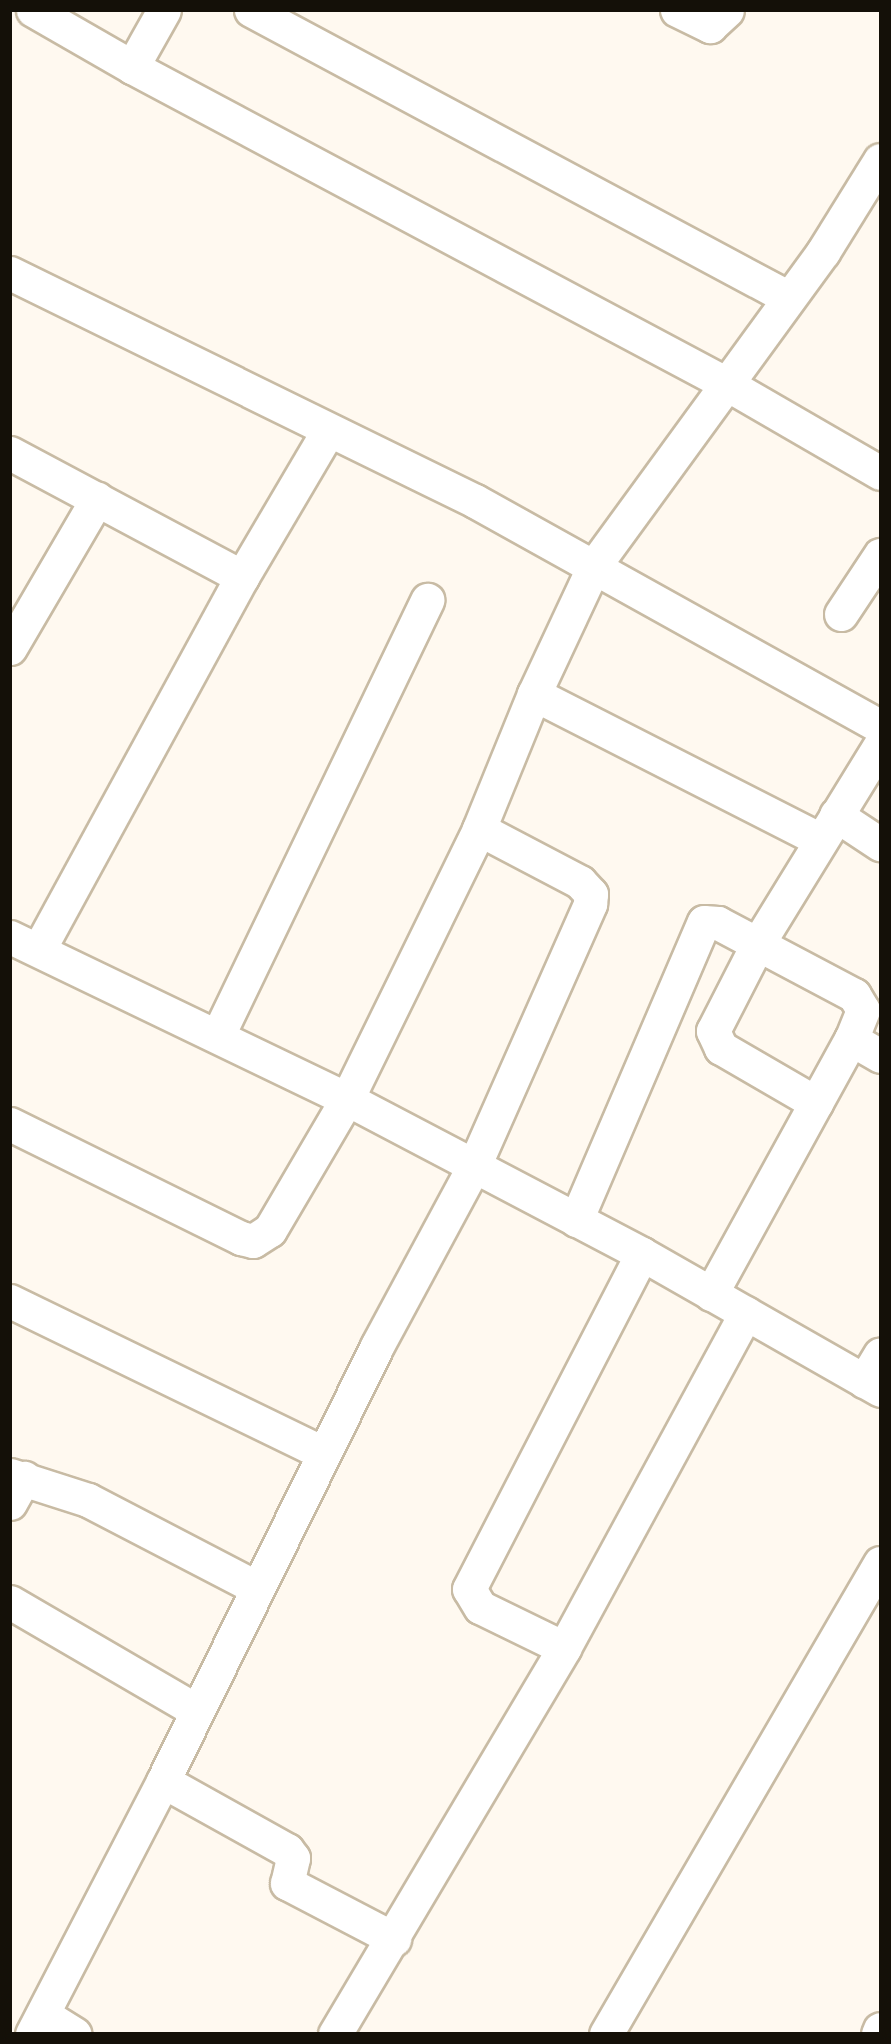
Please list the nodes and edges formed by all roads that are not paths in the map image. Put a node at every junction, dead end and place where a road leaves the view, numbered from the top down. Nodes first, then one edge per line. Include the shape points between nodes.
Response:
1 (33, 10) edge
2 (164, 10) edge
3 (251, 10) edge
4 (677, 10) edge
5 (727, 10) edge
6 (132, 67) junction
7 (880, 160) edge
8 (10, 273) edge
9 (789, 298) junction
10 (725, 383) junction
11 (328, 431) junction
12 (10, 453) edge
13 (880, 472) edge
14 (97, 499) junction
15 (880, 555) edge
16 (594, 566) junction
17 (242, 577) junction
18 (426, 600) dead end
19 (841, 614) dead end
20 (10, 648) edge
21 (534, 694) junction
22 (880, 726) edge
23 (880, 745) edge
24 (828, 828) junction
25 (479, 829) junction
26 (880, 844) edge
27 (25, 943) edge
28 (757, 945) junction
29 (218, 1035) junction
30 (851, 1039) junction
31 (880, 1056) edge
32 (347, 1099) junction
33 (816, 1103) junction
34 (10, 1124) edge
35 (474, 1166) junction
36 (576, 1220) junction
37 (642, 1254) junction
38 (711, 1294) junction
39 (13, 1310) edge
40 (746, 1313) junction
41 (875, 1375) edge
42 (323, 1453) junction
43 (15, 1486) edge
44 (880, 1563) edge
45 (257, 1588) junction
46 (10, 1602) edge
47 (564, 1648) junction
48 (197, 1711) junction
49 (163, 1782) junction
50 (394, 1939) junction
51 (38, 2024) edge
52 (880, 2029) edge
53 (74, 2034) edge
54 (335, 2034) edge
55 (606, 2034) edge
56 (878, 2034) edge

1 - 6 street
2 - 6 street
3 - 9 street
4 - 5 street via 710,26
6 - 10 street
7 - 9 street
8 - 11 street
9 - 10 street
10 - 13 street
10 - 16 street
11 - 16 street via 475,501
11 - 17 street
12 - 14 street
14 - 17 street
14 - 20 street
15 - 19 street
16 - 21 street
16 - 22 street
17 - 27 street
18 - 29 street
21 - 24 street
21 - 25 street
23 - 24 street
24 - 26 street
24 - 28 street
25 - 32 street
25 - 35 street via 580,882 591,894 590,904
27 - 29 street
28 - 30 street via 859,999 863,1010
28 - 33 street via 715,1023 713,1037 721,1048
28 - 36 street via 711,921 698,930
29 - 32 street
30 - 31 street
30 - 33 street
32 - 34 street via 275,1223 253,1241
32 - 35 street
33 - 38 street
35 - 36 street
35 - 42 street
36 - 37 street
37 - 38 street
37 - 47 street via 469,1589 480,1607
38 - 40 street
39 - 42 street
40 - 41 street
40 - 47 street
42 - 45 street
43 - 45 street via 88,1500
44 - 55 street
45 - 48 street
46 - 48 street
47 - 50 street
48 - 49 street
49 - 50 street via 287,1850 293,1858 287,1883
49 - 51 street
50 - 54 street
51 - 53 street
52 - 56 street

